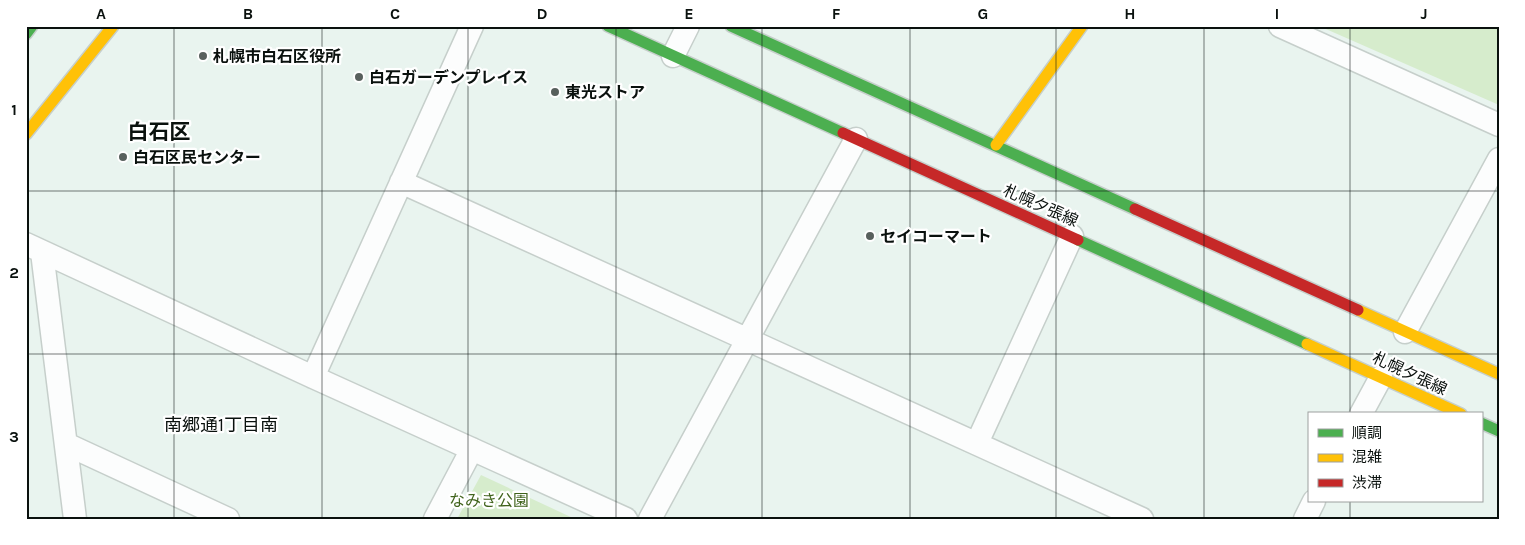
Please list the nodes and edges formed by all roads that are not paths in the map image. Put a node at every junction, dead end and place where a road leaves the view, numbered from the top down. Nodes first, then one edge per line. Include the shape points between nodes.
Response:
1 (32, 26) edge
2 (113, 26) edge
3 (472, 26) edge
4 (608, 26) edge
5 (688, 26) edge
6 (731, 26) edge
7 (1082, 26) edge
8 (1280, 26) edge
9 (26, 34) edge
10 (674, 56) junction
11 (1499, 126) edge
12 (26, 134) edge
13 (856, 139) junction
14 (996, 146) junction
15 (1499, 159) edge
16 (400, 182) junction
17 (1072, 236) junction
18 (34, 248) edge
19 (1405, 332) junction
20 (748, 339) junction
21 (1499, 374) edge
22 (313, 377) junction
23 (1381, 378) junction
24 (1362, 412) edge
25 (1457, 412) edge
26 (1482, 423) edge
27 (1499, 431) edge
28 (977, 443) junction
29 (66, 444) junction
30 (472, 448) junction
31 (1314, 502) edge
32 (75, 519) edge
33 (228, 519) edge
34 (435, 519) edge
35 (626, 519) edge
36 (650, 519) edge
37 (1142, 519) edge
38 (1305, 519) edge

1 - 9 main road
2 - 12 main road
3 - 16 street
4 - 10 main road, 札幌夕張線
5 - 10 street
6 - 14 main road
7 - 14 main road
8 - 11 street
10 - 13 main road, 札幌夕張線
13 - 17 main road, 札幌夕張線
13 - 20 street
14 - 19 main road
15 - 19 street
16 - 20 street
16 - 22 street
17 - 23 main road, 札幌夕張線
17 - 28 street
18 - 22 street
18 - 29 street
19 - 21 main road
20 - 28 street
20 - 36 street
22 - 30 street
23 - 24 street
23 - 25 main road, 札幌夕張線
26 - 27 main road
28 - 37 street
29 - 32 street
29 - 33 street
30 - 34 street
30 - 35 street
31 - 38 street

